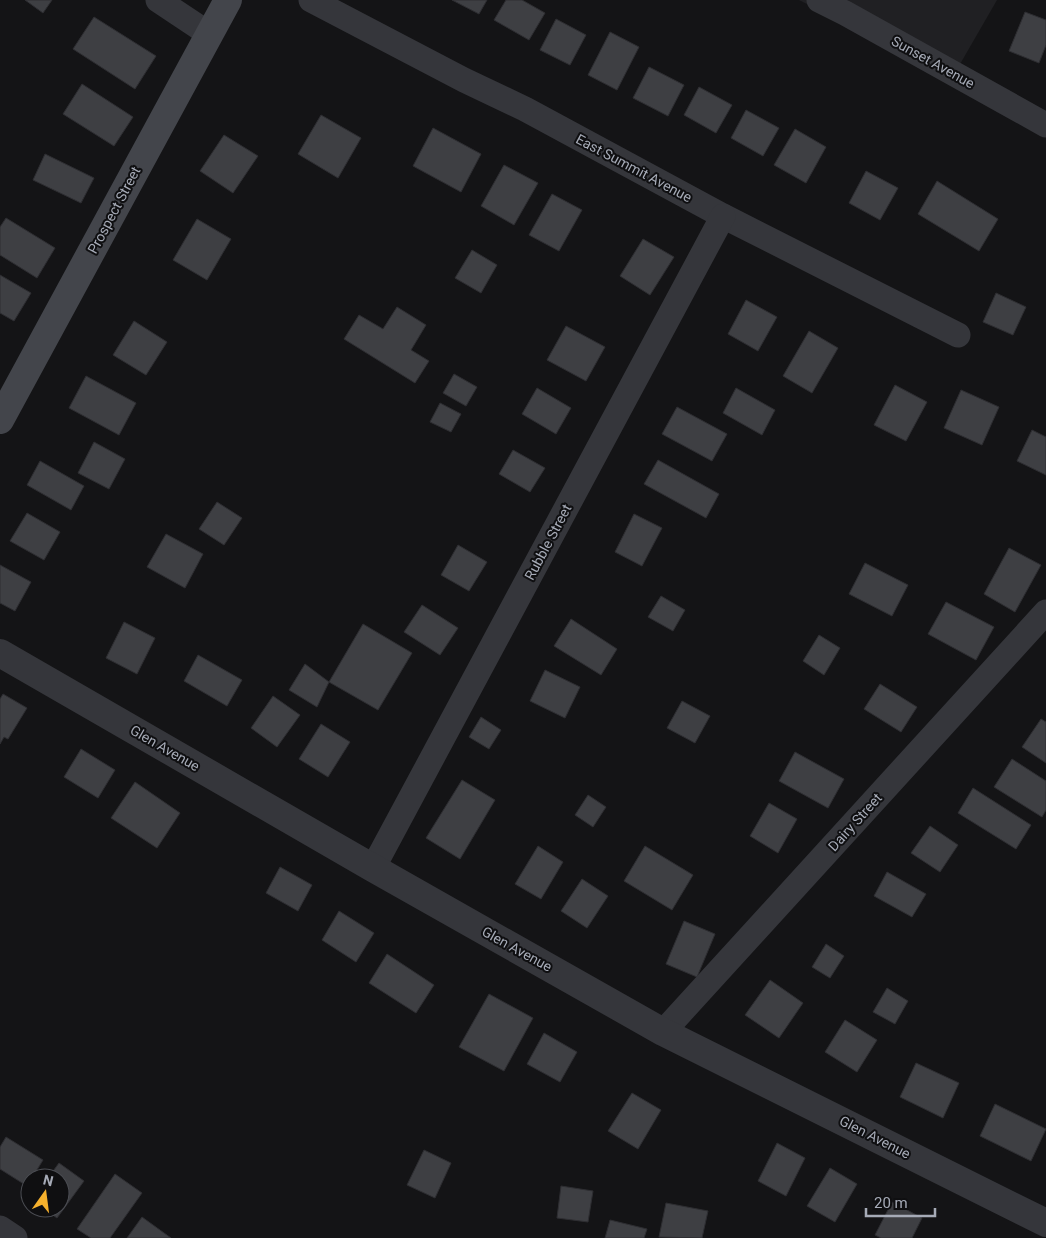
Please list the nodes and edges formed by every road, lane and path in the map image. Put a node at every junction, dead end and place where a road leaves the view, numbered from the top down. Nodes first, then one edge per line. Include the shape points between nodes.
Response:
1 (158, 0) edge
2 (228, 0) edge
3 (311, 0) edge
4 (819, 0) edge
5 (209, 34) junction
6 (1046, 125) edge
7 (723, 216) junction
8 (958, 335) dead end
9 (0, 420) edge
10 (1046, 612) edge
11 (0, 652) edge
12 (373, 868) junction
13 (663, 1032) junction
14 (1046, 1223) edge
15 (0, 1228) edge
16 (14, 1238) edge

1 - 5 street
2 - 5 main road, Prospect Street
3 - 7 street, East Summit Avenue via 525,109
4 - 6 street, Sunset Avenue
5 - 9 main road, Prospect Street
7 - 8 street, East Summit Avenue
7 - 12 street, Rubble Street
10 - 13 street, Dairy Street
11 - 12 street, Glen Avenue
12 - 13 street, Glen Avenue
13 - 14 street, Glen Avenue
15 - 16 street

